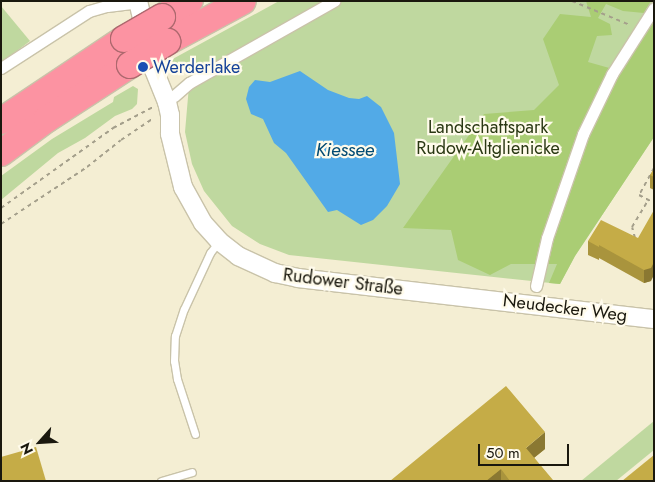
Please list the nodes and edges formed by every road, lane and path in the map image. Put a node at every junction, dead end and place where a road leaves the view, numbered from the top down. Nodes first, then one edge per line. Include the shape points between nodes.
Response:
1 (190, 1) edge
2 (243, 1) edge
3 (334, 1) edge
4 (572, 1) edge
5 (138, 2) edge
6 (654, 8) edge
7 (640, 29) junction
8 (1, 68) edge
9 (142, 68) junction
10 (174, 96) dead end
11 (150, 110) dead end
12 (152, 119) dead end
13 (1, 121) edge
14 (1, 153) edge
15 (654, 168) edge
16 (648, 200) junction
17 (654, 203) edge
18 (1, 208) edge
19 (1, 224) edge
20 (219, 240) junction
21 (638, 245) edge
22 (536, 286) dead end
23 (475, 298) joint
24 (654, 319) edge
25 (195, 434) dead end
26 (192, 472) dead end
27 (161, 481) edge

1 - 13 highway, bridge via 124,39
2 - 9 highway, bridge via 167,42
3 - 10 street via 189,83
4 - 7 path
5 - 8 street via 89,11
5 - 9 street, Rudower Straße
6 - 7 street
7 - 22 street via 612,74 583,134 547,238
9 - 14 highway via 47,119
9 - 20 street, Rudower Straße via 167,102 170,134 186,193 203,223
11 - 18 path via 113,128
12 - 19 path
15 - 16 path via 639,195
16 - 17 path
16 - 21 path via 632,227
20 - 23 street, Rudower Straße via 249,262 288,276
20 - 25 lane via 184,310 176,336 174,361
23 - 24 street, Neudecker Weg
26 - 27 lane

